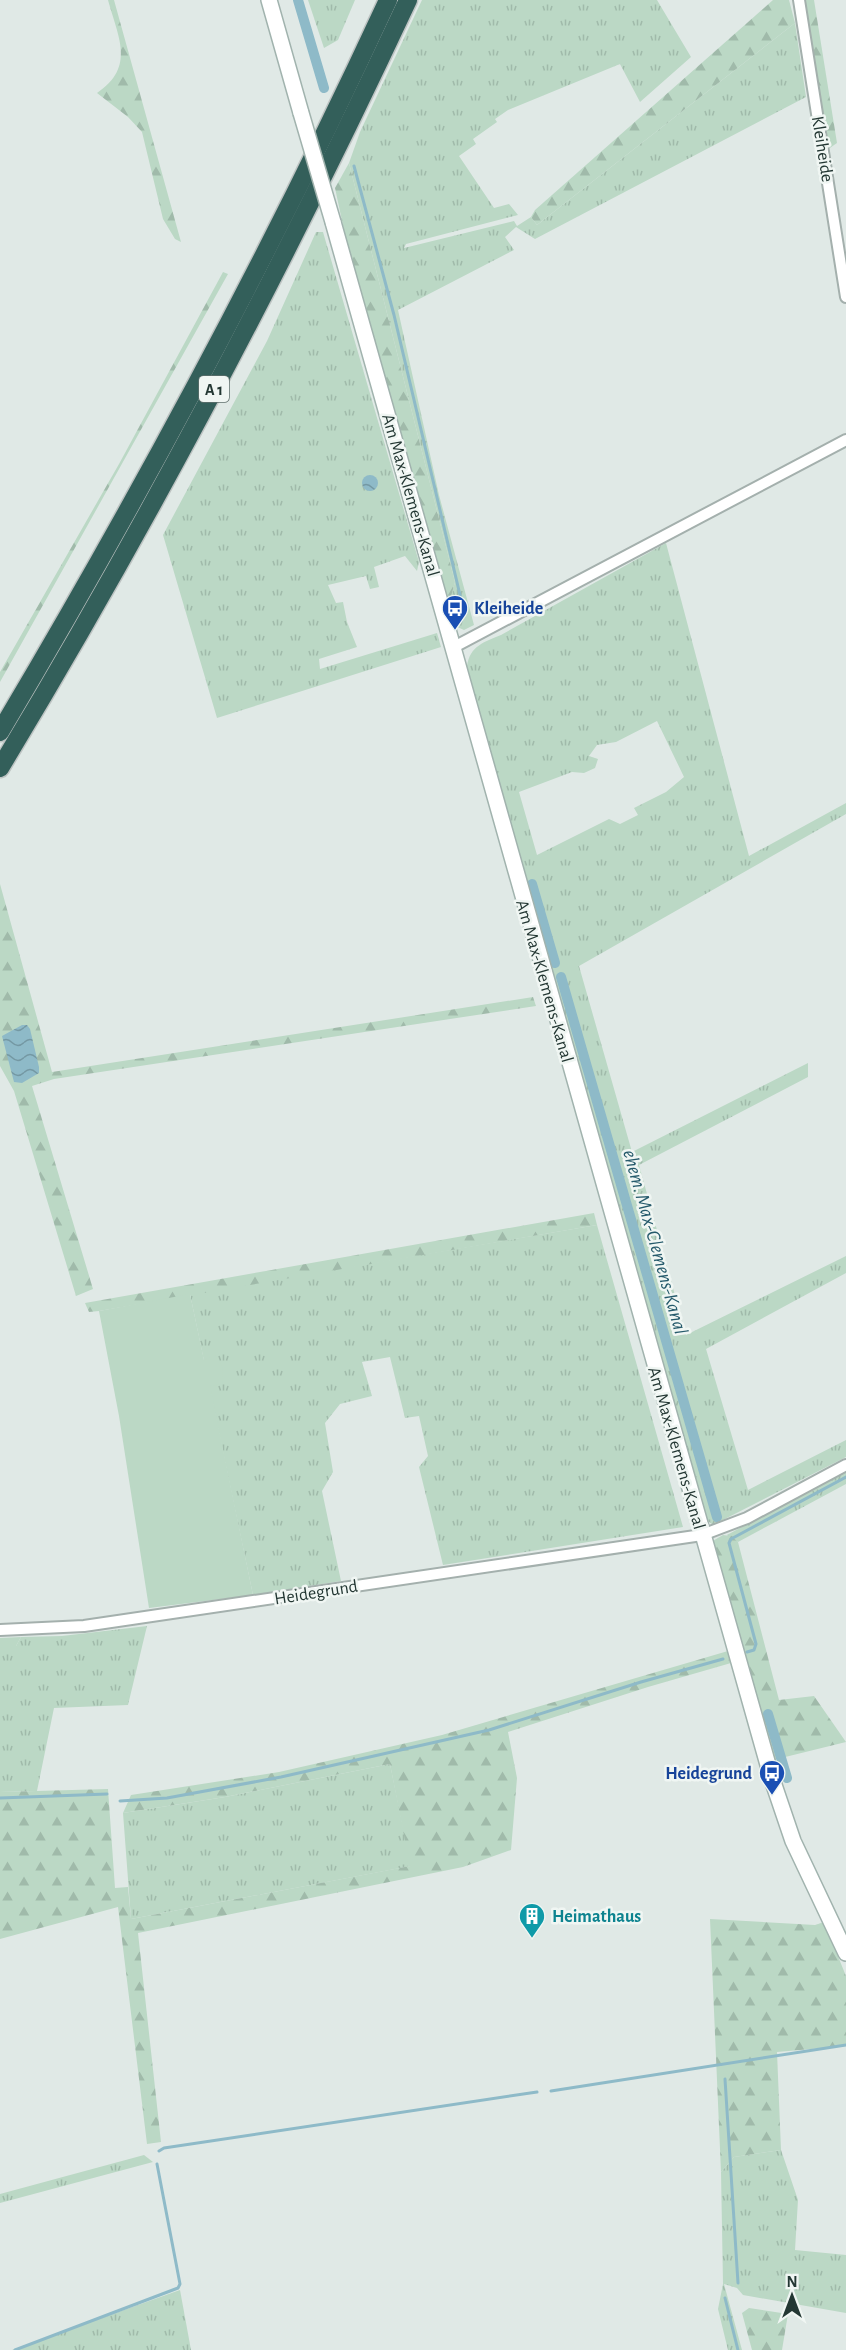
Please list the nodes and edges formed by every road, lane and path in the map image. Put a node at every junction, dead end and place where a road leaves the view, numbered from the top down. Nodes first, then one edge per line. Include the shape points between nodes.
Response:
1 (269, 0) edge
2 (388, 0) edge
3 (408, 0) edge
4 (799, 0) edge
5 (846, 297) edge
6 (846, 440) edge
7 (454, 647) junction
8 (0, 732) edge
9 (0, 768) edge
10 (846, 1466) edge
11 (702, 1535) junction
12 (0, 1630) edge
13 (846, 1953) edge

1 - 7 main road, Am Max-Klemens-Kanal, bridge
2 - 8 highway, A 1 via 219,342
3 - 9 highway, A 1 via 220,378 135,536
4 - 5 street, Kleiheide
6 - 7 street
7 - 11 main road, Am Max-Klemens-Kanal
10 - 11 street, Heidegrund via 747,1518
11 - 12 street, Heidegrund via 84,1626
11 - 13 main road, Am Max-Klemens-Kanal via 780,1806

